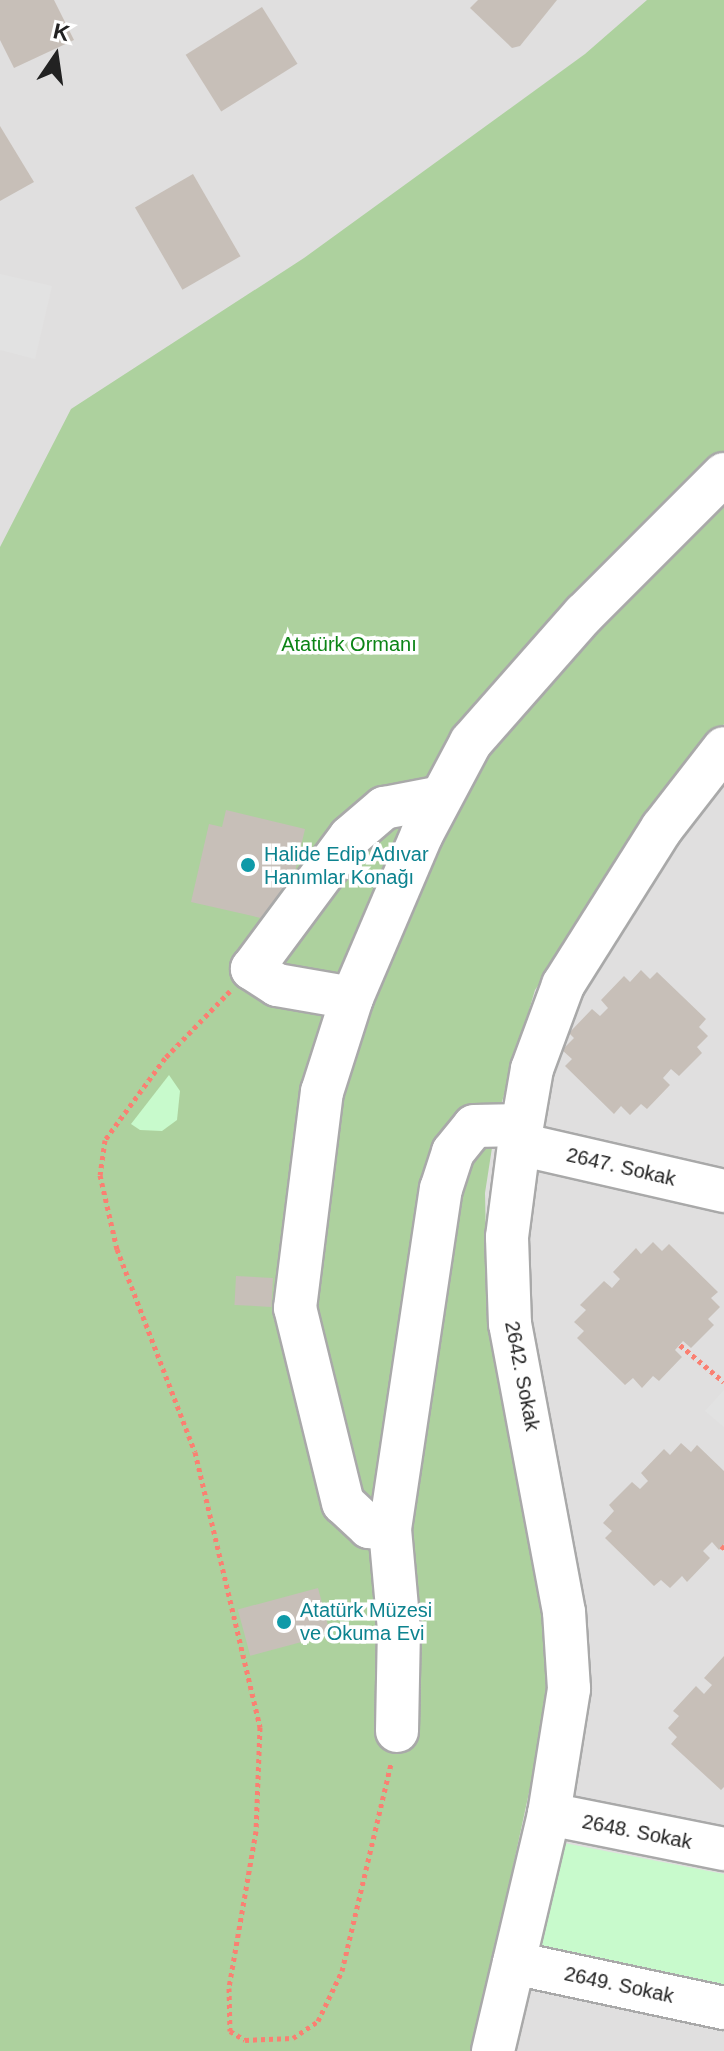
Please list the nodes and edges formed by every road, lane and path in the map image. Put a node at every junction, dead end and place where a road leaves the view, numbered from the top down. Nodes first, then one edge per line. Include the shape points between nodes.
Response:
1 (724, 474) edge
2 (724, 748) edge
3 (441, 797) junction
4 (252, 969) junction
5 (352, 998) junction
6 (520, 1134) junction
7 (724, 1191) edge
8 (680, 1345) dead end
9 (724, 1382) edge
10 (390, 1529) junction
11 (397, 1731) joint
12 (549, 1814) junction
13 (724, 1849) edge
14 (514, 1963) junction
15 (724, 2008) edge
16 (493, 2051) edge

1 - 3 street via 584,614 471,742
2 - 6 street, 2642. Sokak via 662,828 563,985 536,1056
3 - 4 street via 384,808 350,837
3 - 5 street
4 - 5 street via 277,985
4 - 11 path via 148,1081 105,1140 100,1175 117,1249 195,1452 260,1727 256,1831 229,1988 230,2031 245,2040 293,2038 318,2021 342,1971 358,1915
5 - 10 street via 322,1092 295,1308 343,1503 369,1527
6 - 7 street, 2647. Sokak
6 - 10 street, 2647. Sokak via 474,1126 453,1152 441,1189
6 - 12 street, 2642. Sokak via 507,1237 510,1324 544,1491 569,1654 569,1706
8 - 9 path
10 - 11 street, 2647. Sokak via 399,1630
12 - 13 street, 2648. Sokak
12 - 14 street, 2642. Sokak
14 - 15 street, 2649. Sokak
14 - 16 street, 2642. Sokak

